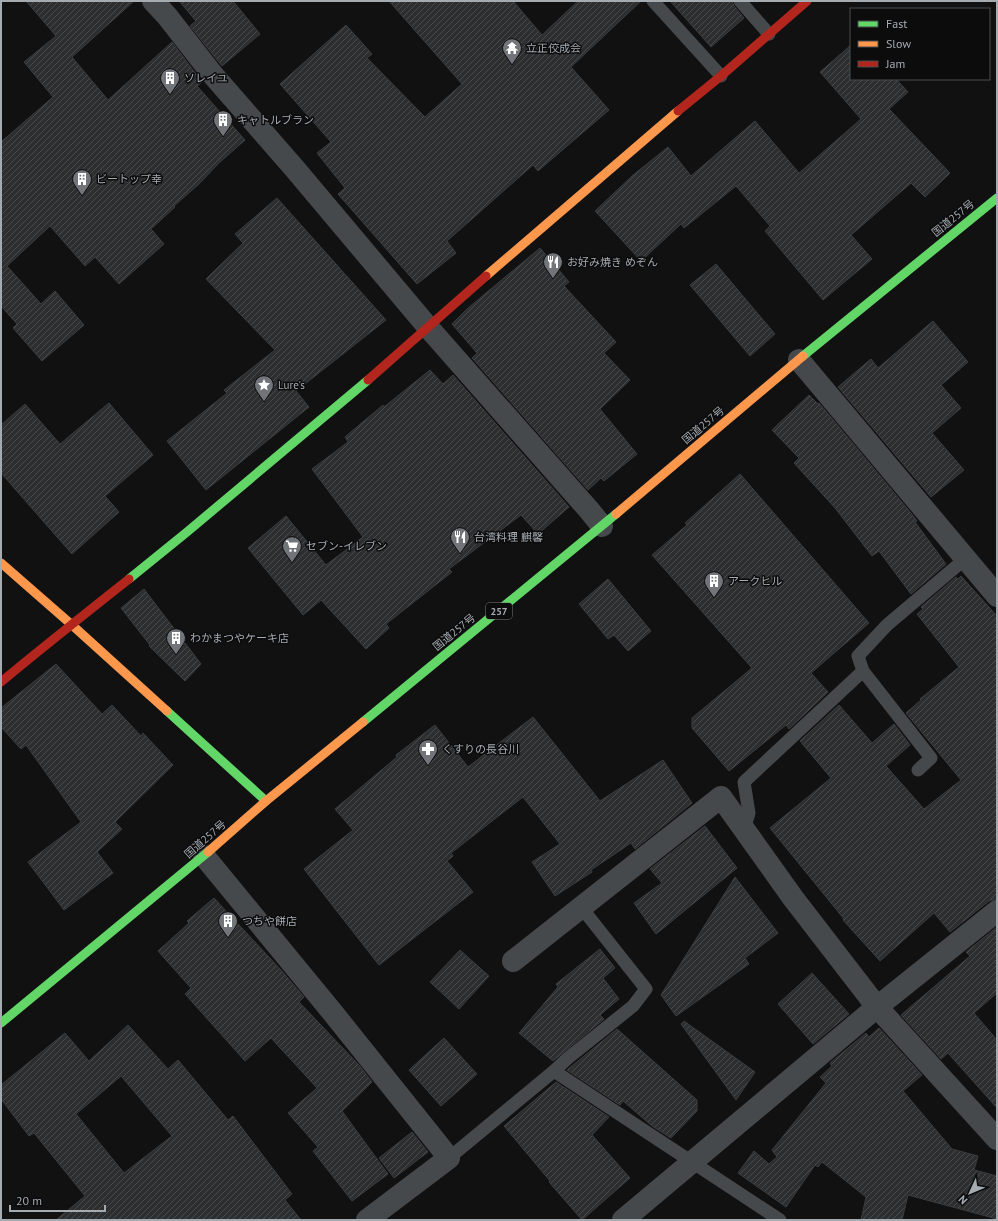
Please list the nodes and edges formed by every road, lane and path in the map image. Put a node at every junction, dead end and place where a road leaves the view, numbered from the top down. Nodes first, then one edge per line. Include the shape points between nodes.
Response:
1 (153, 1) edge
2 (653, 1) edge
3 (740, 1) edge
4 (807, 1) edge
5 (769, 34) junction
6 (721, 76) junction
7 (997, 198) edge
8 (427, 326) junction
9 (799, 360) junction
10 (602, 526) junction
11 (965, 559) junction
12 (1, 563) edge
13 (997, 596) edge
14 (72, 625) junction
15 (863, 671) junction
16 (1, 682) edge
17 (918, 770) dead end
18 (266, 801) junction
19 (744, 829) junction
20 (204, 856) junction
21 (581, 907) junction
22 (997, 911) edge
23 (513, 960) dead end
24 (877, 1007) junction
25 (1, 1023) edge
26 (554, 1071) junction
27 (997, 1139) edge
28 (449, 1158) junction
29 (692, 1163) junction
30 (635, 1216) edge
31 (367, 1220) edge
32 (780, 1220) edge

1 - 8 street
2 - 6 lane
3 - 5 lane
4 - 5 main road
5 - 6 main road
6 - 8 main road
7 - 9 main road, 国道257号 / 257
8 - 10 street
8 - 14 main road via 379,370 187,532
9 - 10 main road, 国道257号 / 257
9 - 11 street
10 - 18 main road, 国道257号 / 257
11 - 13 street
11 - 15 lane via 888,625 858,656
12 - 14 main road
14 - 16 main road
14 - 18 main road
15 - 17 lane via 931,758
15 - 19 lane via 744,782 749,813
18 - 20 main road, 国道257号 / 257
19 - 21 street via 721,796
19 - 24 street via 793,898
20 - 25 main road, 国道257号 / 257
20 - 28 street
21 - 23 street
21 - 26 lane via 646,989 634,1006
22 - 24 street
24 - 27 street
24 - 29 street
26 - 28 lane
26 - 29 lane
28 - 31 street
29 - 30 street
29 - 32 lane

